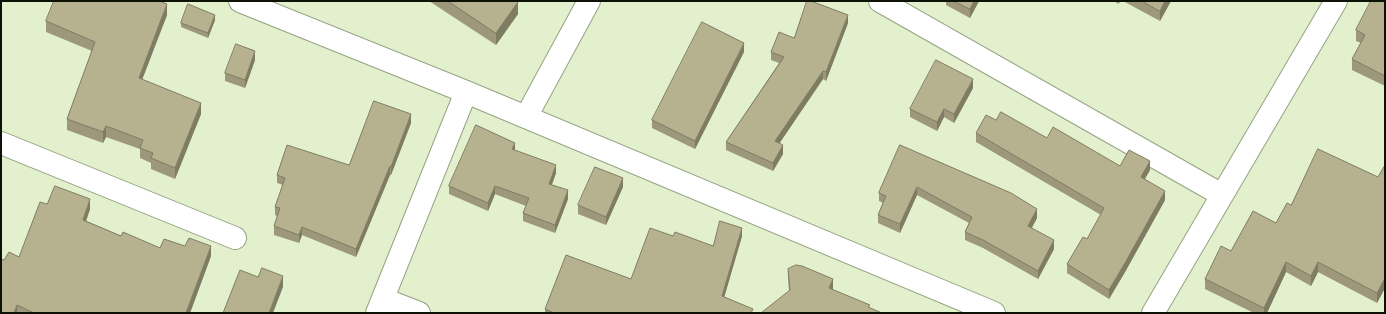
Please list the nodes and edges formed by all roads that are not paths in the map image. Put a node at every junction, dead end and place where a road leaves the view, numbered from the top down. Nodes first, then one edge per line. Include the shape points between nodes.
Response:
1 (240, 1) edge
2 (589, 1) edge
3 (880, 1) edge
4 (1329, 3) edge
5 (274, 8) edge
6 (466, 92) junction
7 (526, 117) junction
8 (1, 143) edge
9 (1222, 195) junction
10 (235, 238) dead end
11 (380, 306) edge
12 (419, 313) edge
13 (994, 313) edge
14 (1153, 313) edge

1 - 5 street
2 - 7 street
3 - 9 street
4 - 9 street
5 - 6 street
6 - 7 street
6 - 11 street
7 - 13 street
8 - 10 street
9 - 14 street
11 - 12 street

